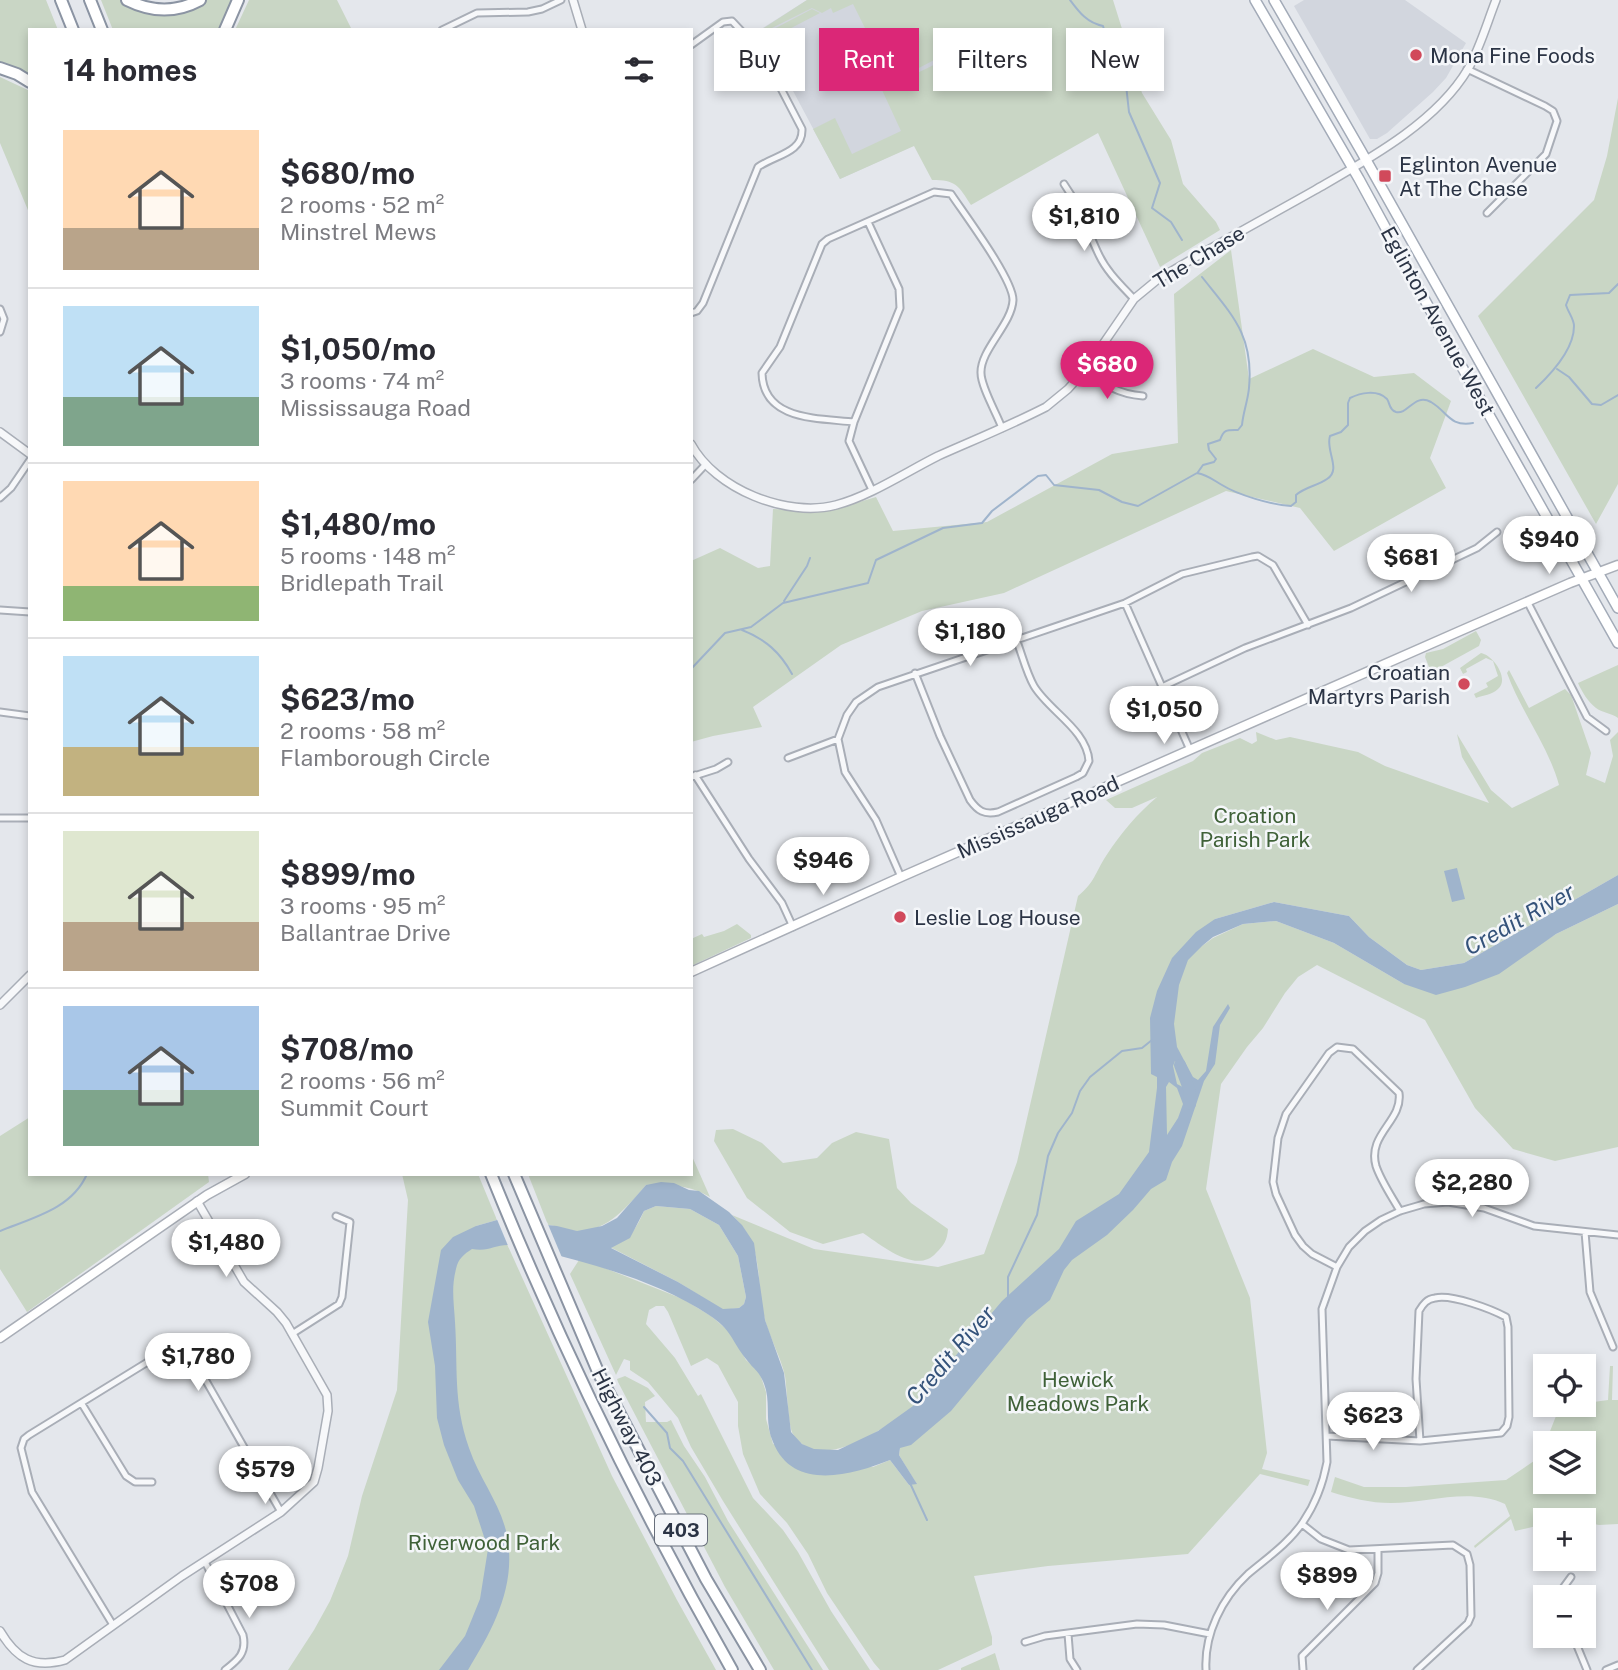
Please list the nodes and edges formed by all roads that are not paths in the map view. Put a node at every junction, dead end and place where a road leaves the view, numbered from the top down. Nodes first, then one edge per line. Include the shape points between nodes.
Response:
1 (61, 0) edge
2 (90, 0) edge
3 (127, 0) edge
4 (200, 0) edge
5 (238, 0) edge
6 (561, 0) edge
7 (573, 0) edge
8 (1255, 0) edge
9 (1273, 0) edge
10 (1496, 0) edge
11 (72, 28) edge
12 (101, 28) edge
13 (226, 28) edge
14 (446, 28) edge
15 (581, 28) edge
16 (693, 43) edge
17 (0, 68) edge
18 (1468, 69) junction
19 (28, 81) edge
20 (1366, 160) junction
21 (1353, 168) junction
22 (1064, 184) dead end
23 (1487, 213) dead end
24 (868, 222) junction
25 (1134, 299) junction
26 (0, 309) edge
27 (693, 312) edge
28 (0, 332) edge
29 (1086, 369) junction
30 (1143, 396) dead end
31 (854, 422) junction
32 (1002, 428) junction
33 (0, 432) edge
34 (693, 447) edge
35 (28, 453) edge
36 (28, 463) edge
37 (706, 464) junction
38 (693, 478) edge
39 (872, 490) junction
40 (0, 498) edge
41 (1497, 532) dead end
42 (1618, 565) edge
43 (1599, 572) junction
44 (1583, 578) junction
45 (1527, 601) junction
46 (1125, 603) junction
47 (1618, 608) edge
48 (0, 610) edge
49 (28, 612) edge
50 (1308, 625) junction
51 (1016, 639) junction
52 (1618, 643) edge
53 (915, 673) junction
54 (1164, 686) junction
55 (0, 712) edge
56 (28, 716) edge
57 (1606, 731) dead end
58 (838, 739) junction
59 (1190, 750) junction
60 (788, 758) dead end
61 (728, 762) dead end
62 (693, 776) edge
63 (0, 818) edge
64 (28, 818) edge
65 (901, 877) junction
66 (793, 927) junction
67 (693, 971) edge
68 (28, 977) edge
69 (0, 1005) edge
70 (241, 1176) edge
71 (492, 1176) edge
72 (515, 1176) edge
73 (197, 1201) junction
74 (1400, 1212) junction
75 (336, 1216) dead end
76 (1585, 1232) junction
77 (1618, 1235) edge
78 (1337, 1267) junction
79 (292, 1335) junction
80 (0, 1338) edge
81 (1613, 1347) dead end
82 (82, 1404) junction
83 (1326, 1436) junction
84 (1420, 1441) junction
85 (152, 1482) dead end
86 (281, 1512) junction
87 (1302, 1524) junction
88 (1378, 1550) junction
89 (205, 1562) junction
90 (1571, 1577) dead end
91 (1565, 1585) edge
92 (113, 1625) junction
93 (0, 1631) edge
94 (1068, 1634) junction
95 (1210, 1634) junction
96 (1025, 1642) dead end
97 (1578, 1648) edge
98 (1618, 1665) edge
99 (50, 1667) edge
100 (225, 1670) edge
101 (732, 1670) edge
102 (760, 1670) edge
103 (1077, 1670) edge
104 (1206, 1670) edge
105 (1303, 1670) edge
106 (1417, 1670) edge
107 (1587, 1670) edge
108 (1606, 1670) edge

1 - 11 highway
2 - 12 highway
3 - 4 highway via 163,10
5 - 13 highway
6 - 14 street via 528,12 477,13
7 - 15 street
8 - 21 main road, Eglinton Avenue West
9 - 20 main road, Eglinton Avenue West
10 - 18 street, The Chase
16 - 27 street via 723,22 732,21 763,54 802,129 797,147 758,167 703,303
17 - 19 highway
18 - 20 street, The Chase via 1446,97
18 - 23 street via 1545,106 1558,121 1539,164
20 - 21 street, The Chase
20 - 43 main road, Eglinton Avenue West
21 - 25 street, The Chase via 1174,270
21 - 44 main road, Eglinton Avenue West
22 - 25 street via 1085,219 1099,256
24 - 31 street via 901,300
24 - 31 street via 822,244 780,347 762,373 769,401 782,410
24 - 32 street via 934,192 951,194 956,200 1012,292 1010,311 981,376
25 - 29 street, The Chase
26 - 28 street via 4,319
29 - 30 street via 1107,387
29 - 32 street, The Chase via 1046,407
31 - 39 street via 851,449
32 - 39 street, The Chase
33 - 35 street
34 - 37 street, The Chase
36 - 40 street
37 - 38 street
37 - 39 street, The Chase via 737,488 779,505 836,505
41 - 50 street via 1477,548
42 - 43 main road, Mississauga Road
43 - 44 main road, Mississauga Road
43 - 47 main road, Eglinton Avenue West
44 - 45 main road, Mississauga Road
44 - 52 main road, Eglinton Avenue West
45 - 57 street via 1587,717
45 - 59 main road, Mississauga Road
46 - 50 street via 1182,574 1258,556 1273,565
46 - 51 street
46 - 54 street
48 - 49 street
50 - 54 street
51 - 53 street
51 - 53 street via 1033,684 1073,728 1089,761 1076,777 998,812 977,810 970,800
53 - 58 street via 878,687 856,702
54 - 59 street
55 - 56 street
58 - 60 street
58 - 65 street via 845,772 876,820
59 - 65 main road, Mississauga Road
61 - 62 street
62 - 66 street via 782,902
63 - 64 street
65 - 66 main road, Mississauga Road
66 - 67 main road, Mississauga Road
68 - 69 street
70 - 73 main road
71 - 101 highway, Highway 403 / 403 via 587,1395
72 - 102 highway, Highway 403 / 403 via 606,1387
73 - 79 street via 244,1282 277,1312
73 - 80 main road
74 - 76 street via 1448,1202 1484,1208 1534,1226
74 - 78 street via 1365,1231
74 - 78 street via 1375,1156 1375,1144 1397,1110 1399,1093 1353,1049 1337,1047 1286,1114 1273,1168 1276,1195 1295,1235 1312,1254
75 - 79 street via 350,1222 339,1304
76 - 77 street
76 - 81 street via 1590,1292
78 - 83 street via 1321,1323
79 - 86 street via 329,1404 314,1482
82 - 85 street via 126,1476 135,1482
82 - 86 street via 183,1343
82 - 92 street via 29,1434 21,1448 32,1492
83 - 84 street
83 - 87 street via 1322,1486
84 - 84 street via 1495,1435 1507,1426 1506,1317 1442,1297 1424,1303 1419,1311 1416,1379
86 - 89 street
87 - 88 street via 1335,1546
87 - 95 street via 1231,1592
88 - 105 street via 1375,1583 1302,1656
88 - 106 street via 1453,1545 1466,1554 1470,1565 1473,1606 1468,1623
89 - 92 street
89 - 100 street via 245,1644 239,1659
90 - 91 street
92 - 99 street
93 - 99 street via 18,1655
94 - 95 street via 1153,1624
94 - 96 street
94 - 103 street via 1070,1659
95 - 104 street
97 - 107 street
98 - 108 street

